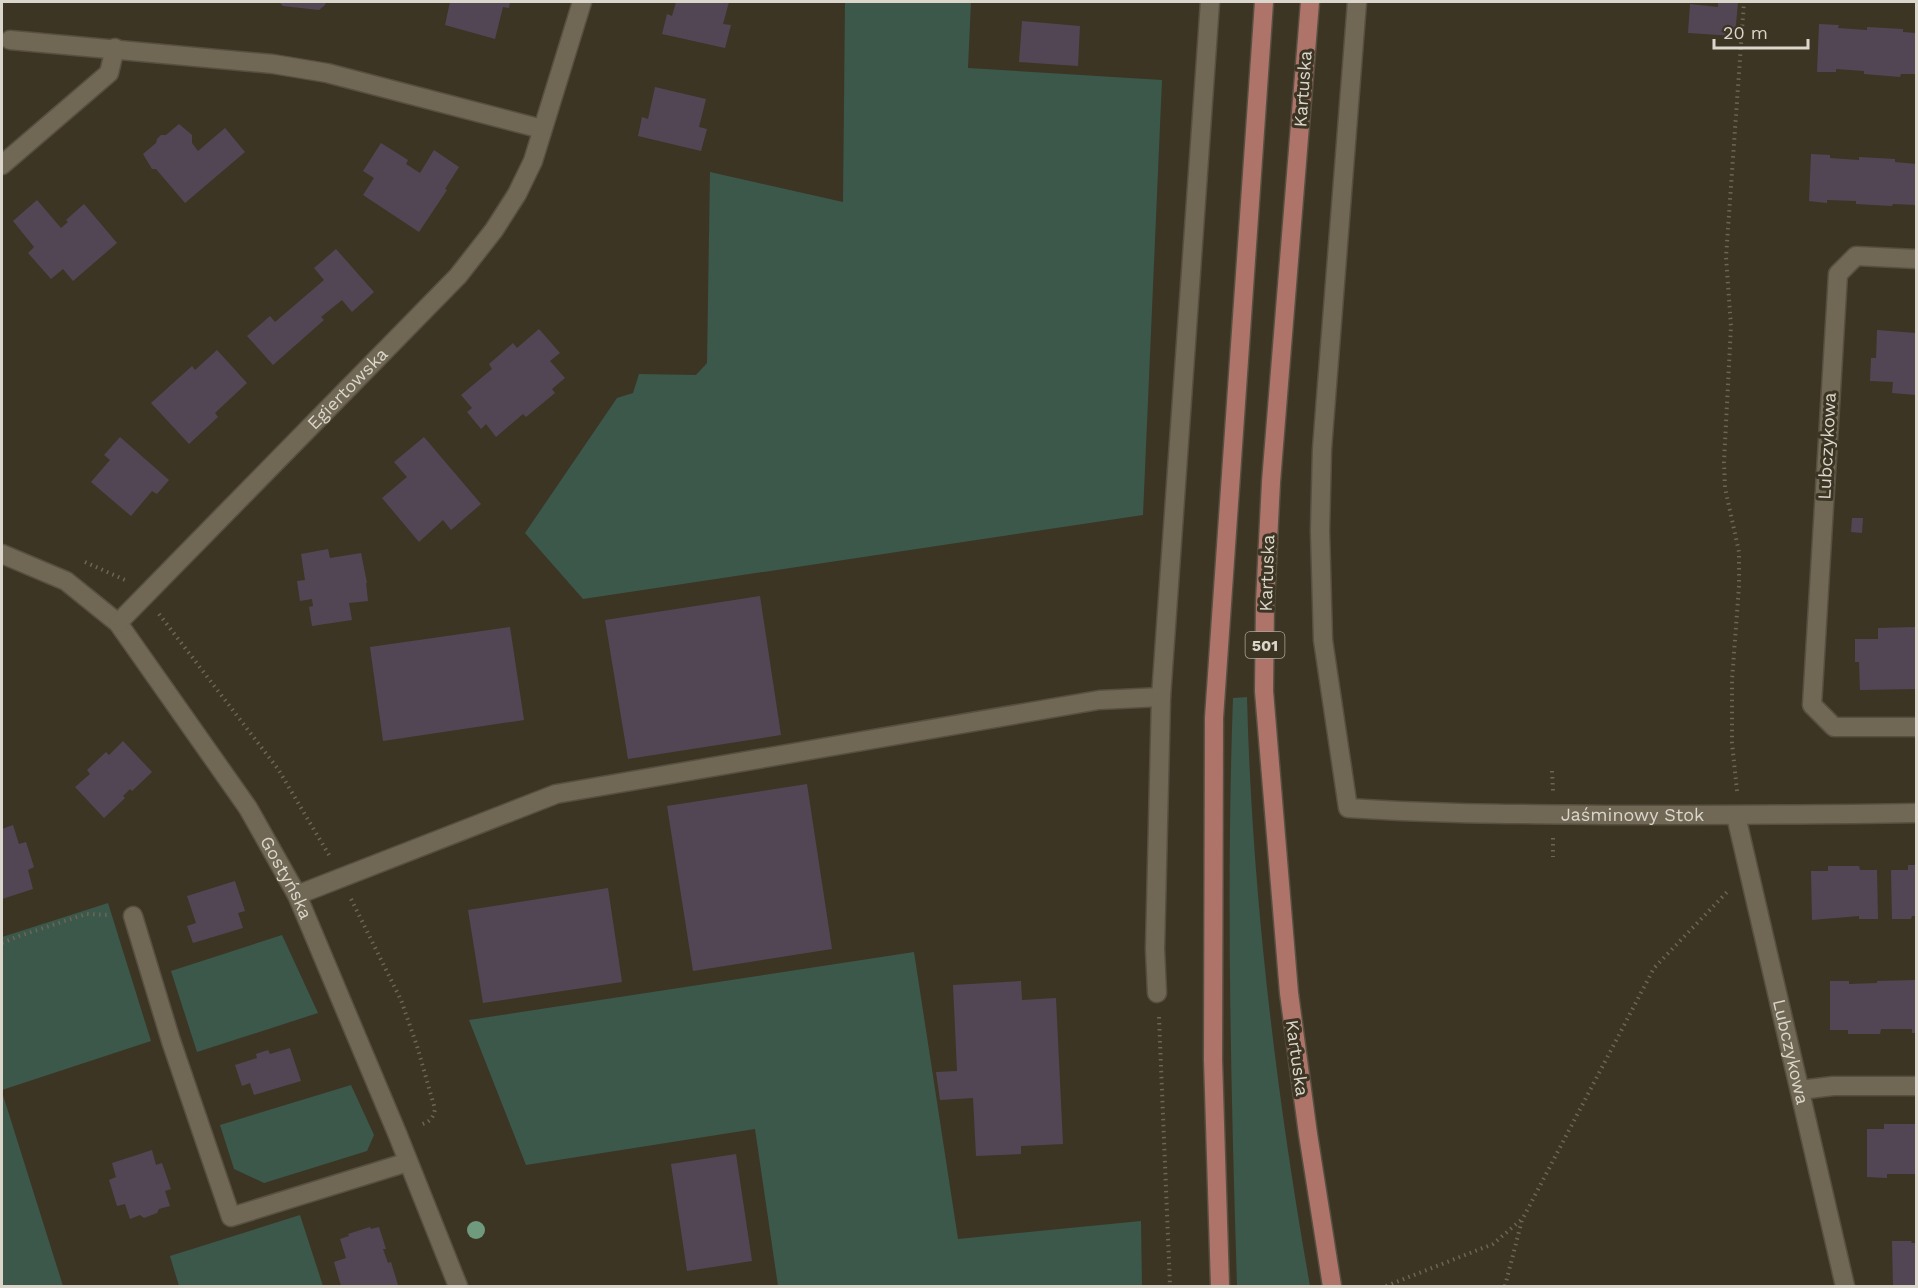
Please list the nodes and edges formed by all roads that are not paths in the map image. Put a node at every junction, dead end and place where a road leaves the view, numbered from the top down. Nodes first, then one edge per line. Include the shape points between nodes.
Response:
1 (582, 2) edge
2 (1210, 2) edge
3 (1263, 2) edge
4 (1310, 2) edge
5 (1357, 2) edge
6 (10, 40) dead end
7 (115, 48) junction
8 (542, 129) junction
9 (2, 165) edge
10 (1917, 259) edge
11 (2, 554) edge
12 (118, 623) junction
13 (1161, 697) junction
14 (1917, 727) edge
15 (1917, 813) edge
16 (1736, 816) junction
17 (297, 895) junction
18 (133, 916) road end
19 (1157, 993) road end
20 (1917, 1086) edge
21 (1800, 1090) junction
22 (408, 1162) junction
23 (458, 1287) edge
24 (1220, 1287) edge
25 (1332, 1287) edge
26 (1845, 1287) edge

1 - 8 street, Egiertowska
2 - 13 street
3 - 24 main road, 501 via 1214,718 1213,1059
4 - 25 main road, Kartuska / 501 via 1271,482 1264,691 1289,993
5 - 16 street, Jaśminowy Stok via 1322,449 1320,531 1323,640 1348,808 1417,813
6 - 7 street
7 - 8 street via 327,73
7 - 9 street via 109,74
8 - 12 street, Egiertowska via 518,194 458,276
10 - 14 street, Lubczykowa via 1856,256 1838,274 1812,705 1834,727
11 - 12 street, Gostyńska via 66,581
12 - 17 street, Gostyńska via 248,808
13 - 17 street via 1099,700 556,794
13 - 19 street
15 - 16 street, Jaśminowy Stok
16 - 21 street, Lubczykowa
17 - 22 street, Gostyńska
18 - 22 street via 231,1216
20 - 21 street
21 - 26 street, Lubczykowa
22 - 23 street, Gostyńska

